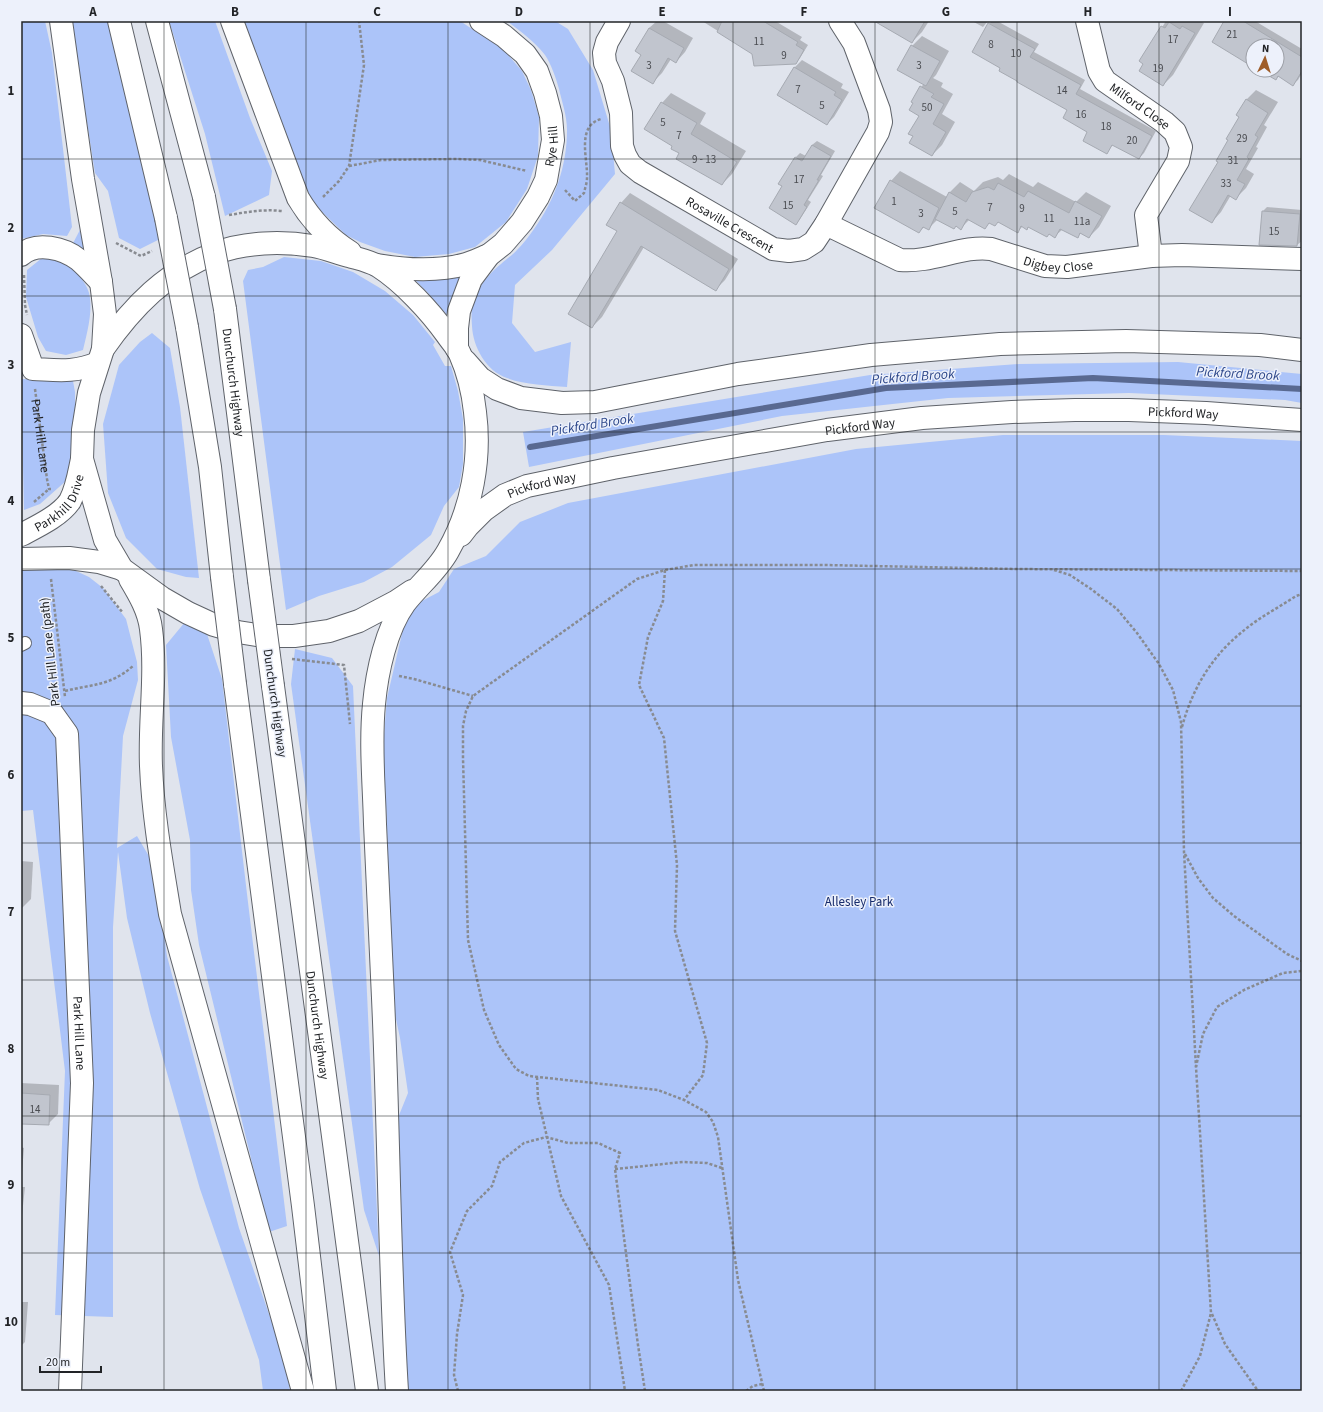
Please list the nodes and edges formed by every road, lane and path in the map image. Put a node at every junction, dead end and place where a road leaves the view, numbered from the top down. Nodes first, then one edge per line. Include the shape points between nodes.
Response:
1 (61, 21) edge
2 (118, 21) edge
3 (157, 21) edge
4 (232, 21) edge
5 (360, 21) edge
6 (481, 21) edge
7 (619, 21) edge
8 (840, 21) edge
9 (1087, 21) edge
10 (621, 113) junction
11 (349, 166) junction
12 (530, 172) dead end
13 (564, 189) dead end
14 (324, 196) dead end
15 (826, 224) junction
16 (489, 255) junction
17 (1152, 256) junction
18 (1302, 259) edge
19 (22, 262) edge
20 (371, 263) junction
21 (101, 282) junction
22 (24, 327) edge
23 (1302, 350) edge
24 (459, 352) junction
25 (100, 356) junction
26 (33, 369) junction
27 (1302, 420) edge
28 (82, 459) junction
29 (55, 489) dead end
30 (21, 535) edge
31 (448, 551) junction
32 (21, 559) edge
33 (1049, 569) junction
34 (665, 570) junction
35 (124, 571) junction
36 (1302, 571) edge
37 (50, 577) dead end
38 (99, 584) dead end
39 (421, 585) junction
40 (1302, 594) edge
41 (126, 619) dead end
42 (137, 662) dead end
43 (398, 676) dead end
44 (65, 691) junction
45 (473, 696) junction
46 (66, 698) dead end
47 (21, 703) edge
48 (1181, 730) junction
49 (1184, 852) junction
50 (1302, 961) edge
51 (1302, 971) edge
52 (1196, 1067) junction
53 (537, 1077) junction
54 (684, 1100) junction
55 (546, 1137) junction
56 (722, 1168) junction
57 (615, 1169) junction
58 (1211, 1313) junction
59 (762, 1384) junction
60 (70, 1391) edge
61 (303, 1391) edge
62 (325, 1391) edge
63 (367, 1391) edge
64 (397, 1391) edge
65 (458, 1391) edge
66 (625, 1391) edge
67 (645, 1391) edge
68 (746, 1391) edge
69 (764, 1391) edge
70 (1181, 1391) edge
71 (1258, 1391) edge

1 - 21 main road
2 - 62 main road, bridge via 166,218 210,467
3 - 63 main road, Dunchurch Highway, bridge via 204,197 225,309
4 - 20 main road via 298,198 307,213 336,243
5 - 11 path via 364,65
6 - 16 main road, Rye Hill via 525,54 537,71 551,116 553,140 546,180 538,197 513,233
7 - 10 main road, Rosaville Crescent via 604,53
8 - 15 main road, Rosaville Crescent via 854,43 881,122 878,132
9 - 17 main road, Milford Close via 1099,71 1105,81 1164,122 1175,132 1181,147 1178,161 1146,215
10 - 13 path via 597,120 587,129 587,179 584,194 575,201
10 - 15 main road, Rosaville Crescent via 622,146 630,164 773,249 803,249 814,242
11 - 12 path via 381,160 457,159 480,160
11 - 14 path
15 - 17 main road, Digbey Close via 900,260 931,259 982,248 1045,266 1067,267
16 - 20 main road, Rye Hill via 466,264 438,269 405,269
16 - 24 main road, Rye Hill via 471,280 463,298 457,328
17 - 18 main road, Digbey Close
19 - 21 main road via 26,251 42,247 61,250 78,259
19 - 22 path
20 - 24 main road via 418,300 438,322
20 - 25 main road, Rye Hill via 315,246 284,243 250,245 219,251 192,263 165,280 139,303 118,327
21 - 25 main road via 105,314
22 - 26 main road
23 - 24 main road via 1260,345 1126,342 992,345 871,355 738,374 596,402 562,403 521,398 497,389 480,378
24 - 31 main road via 474,406 477,455 467,506
25 - 26 main road via 86,368 70,371
25 - 28 main road via 89,393 83,430
26 - 29 path, Park Hill Lane via 49,489
27 - 31 main road, Pickford Way via 1206,413 1075,410 922,418 827,430 527,486 505,495 484,510
28 - 30 main road, Parkhill Drive via 78,481 64,508
28 - 35 main road via 105,540
31 - 39 main road
32 - 35 main road via 69,558 99,562
33 - 34 path via 694,565
33 - 36 path
33 - 48 path via 1070,575 1091,589 1117,609 1137,633 1159,664 1173,690
34 - 45 path via 637,579
34 - 54 path via 663,601 648,637 639,685 664,738 677,865 675,931 707,1043 703,1075
35 - 39 main road via 188,613 238,632 263,636 294,636 329,631 359,620
35 - 61 main road via 140,595 151,628 151,766 157,840 170,914
37 - 44 path, Park Hill Lane (path)
38 - 41 path
39 - 64 main road via 403,606 390,631 374,701 372,739
40 - 48 path via 1243,631 1223,650 1205,672 1185,714
42 - 44 path via 122,675 103,684
43 - 45 path
44 - 46 path, Park Hill Lane (path)
45 - 53 path via 463,726 468,940 484,1010 499,1045 516,1068 528,1076
47 - 60 main road, Park Hill Lane via 52,713 67,734 82,1083
48 - 49 path
49 - 50 path via 1198,878 1214,898 1234,916 1287,954
49 - 52 path
51 - 52 path via 1283,973 1244,990 1218,1006 1203,1034
52 - 58 path
53 - 54 path via 658,1090
53 - 55 path via 538,1099
54 - 56 path via 706,1112 713,1122 718,1137
55 - 57 path via 568,1143 598,1143 620,1153
55 - 65 path via 524,1143 500,1162 492,1186 467,1211 450,1252 463,1295 454,1375
55 - 66 path via 561,1196 609,1285
56 - 57 path via 707,1163 683,1162
56 - 59 path via 738,1280
57 - 67 path
58 - 70 path via 1200,1356
58 - 71 path via 1226,1344
59 - 68 path
59 - 69 path

